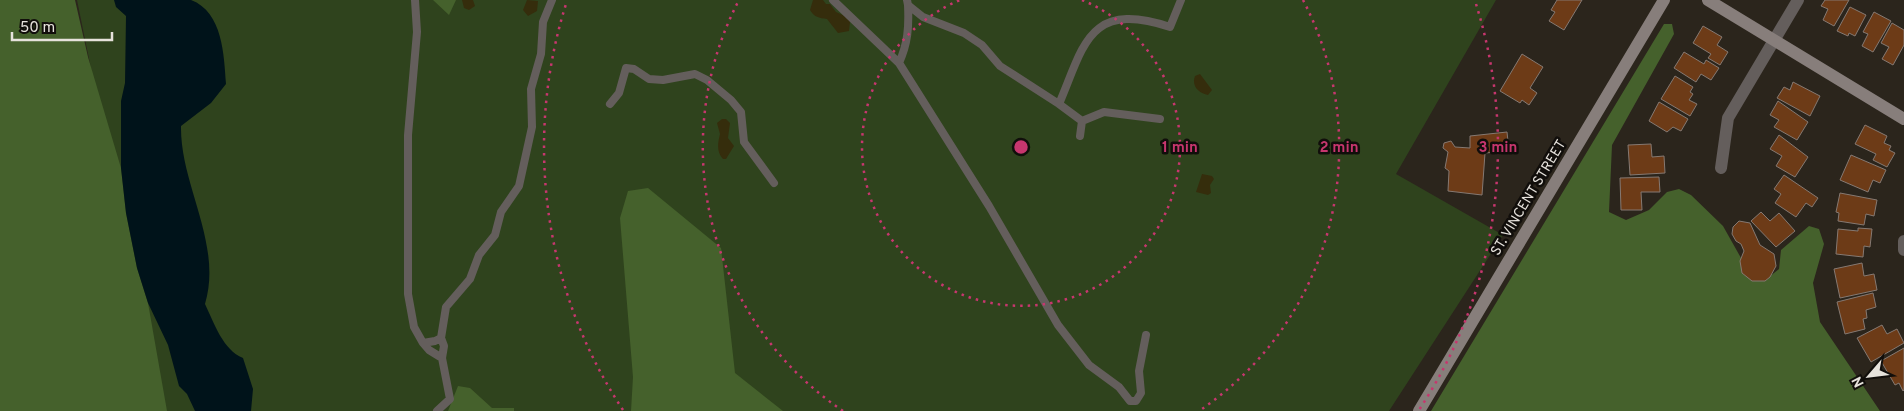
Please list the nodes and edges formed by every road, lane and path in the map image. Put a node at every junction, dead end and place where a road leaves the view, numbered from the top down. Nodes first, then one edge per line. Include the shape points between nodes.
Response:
1 (415, 0) edge
2 (552, 0) edge
3 (833, 0) edge
4 (1181, 0) edge
5 (1664, 0) edge
6 (1708, 0) edge
7 (1798, 0) edge
8 (907, 3) edge
9 (1774, 40) junction
10 (900, 63) junction
11 (610, 104) dead end
12 (1059, 104) junction
13 (1160, 119) dead end
14 (1904, 119) edge
15 (1082, 121) junction
16 (1080, 136) dead end
17 (1720, 168) dead end
18 (774, 183) dead end
19 (1904, 240) edge
20 (1904, 250) edge
21 (1146, 335) dead end
22 (441, 338) junction
23 (423, 343) junction
24 (442, 358) junction
25 (437, 411) edge
26 (1419, 411) edge

1 - 23 lane via 417,32 408,136 408,285 414,327
2 - 22 lane via 543,22 540,54 531,89 532,127 519,186 501,212 495,235 479,255 470,279 446,307
3 - 10 lane
4 - 12 lane via 1170,27 1144,13 1126,12 1110,14 1095,25 1082,44
5 - 26 main road, ST. VINCENT STREET
6 - 9 main road
7 - 9 street
8 - 10 lane via 907,47
8 - 12 lane via 923,17 964,33 982,46 1000,66
9 - 14 main road
9 - 17 street via 1728,118
10 - 21 lane via 1058,325 1089,365 1119,387 1130,402 1136,401 1141,393 1139,372
11 - 18 lane via 620,93 626,68 634,69 649,80 694,74 707,80 741,112 744,142
12 - 15 lane
13 - 15 lane via 1104,112
15 - 16 lane
19 - 20 street
22 - 23 lane
22 - 24 lane via 444,346
23 - 24 lane
24 - 25 lane via 450,399

